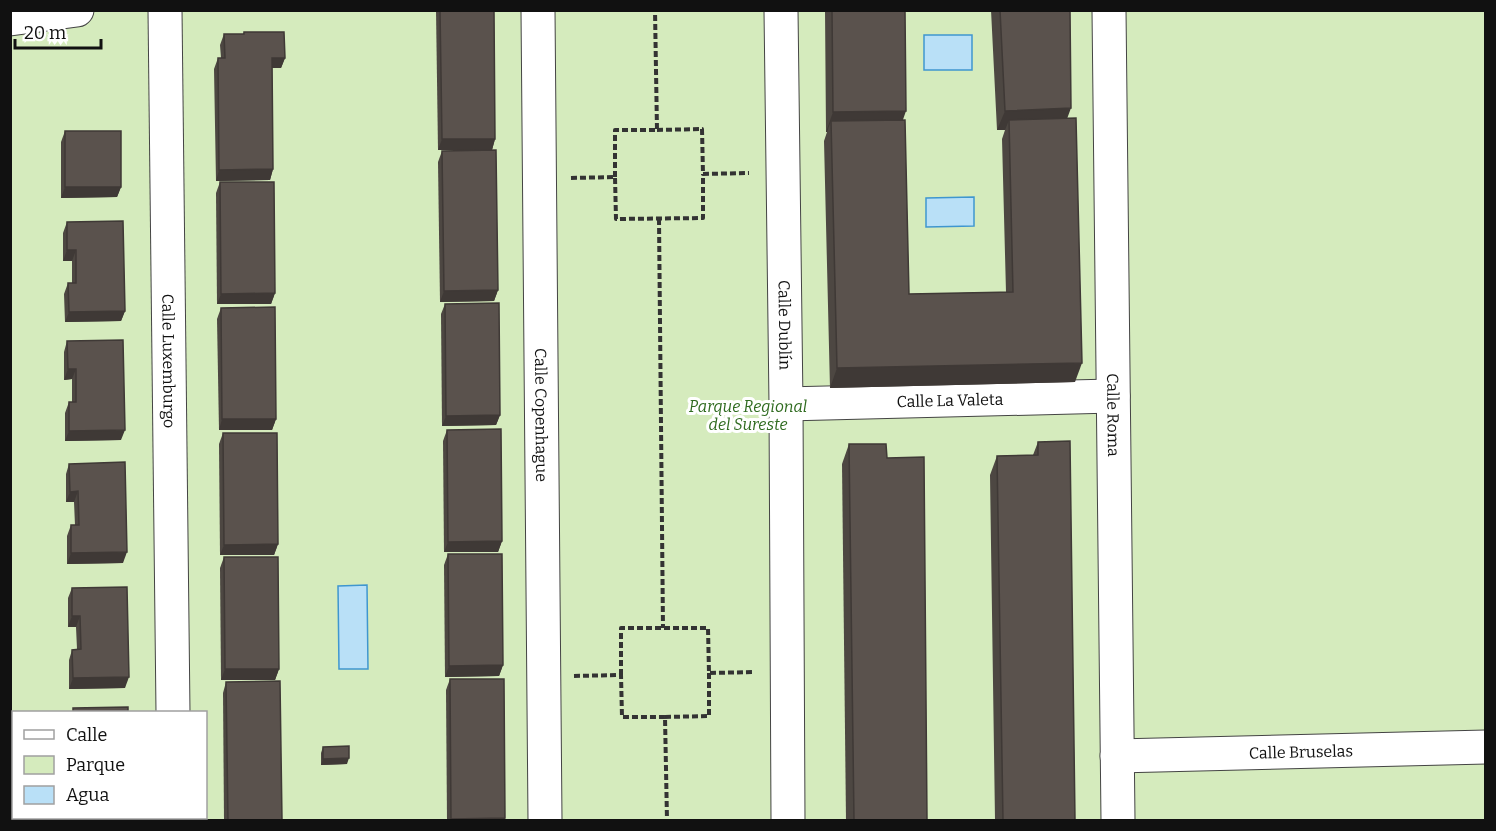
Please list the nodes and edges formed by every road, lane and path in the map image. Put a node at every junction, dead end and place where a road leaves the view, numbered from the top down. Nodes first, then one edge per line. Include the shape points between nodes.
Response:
1 (77, 10) edge
2 (165, 10) edge
3 (538, 10) edge
4 (655, 10) edge
5 (781, 10) edge
6 (1108, 10) edge
7 (10, 19) edge
8 (657, 130) junction
9 (748, 173) dead end
10 (703, 174) junction
11 (615, 177) junction
12 (568, 178) dead end
13 (659, 219) junction
14 (1113, 396) junction
15 (786, 404) junction
16 (663, 628) junction
17 (754, 672) dead end
18 (709, 673) junction
19 (621, 675) junction
20 (574, 676) dead end
21 (173, 711) edge
22 (665, 717) junction
23 (1485, 747) edge
24 (1117, 756) junction
25 (545, 820) edge
26 (667, 820) edge
27 (788, 820) edge
28 (1118, 820) edge

1 - 7 street
2 - 21 street, Calle Luxemburgo
3 - 25 street, Calle Copenhague
4 - 8 path
5 - 15 street, Calle Dublín
6 - 14 street, Calle Roma
8 - 10 path via 702,129
8 - 11 path via 615,130
9 - 10 path
10 - 13 path via 704,218
11 - 12 path
11 - 13 path via 616,219
13 - 16 path
14 - 15 street, Calle La Valeta
14 - 24 street, Calle Roma
15 - 27 street, Calle Dublín
16 - 18 path via 708,628
16 - 19 path via 621,628
17 - 18 path
18 - 22 path via 709,716
19 - 20 path
19 - 22 path via 622,717
22 - 26 path
23 - 24 street, Calle Bruselas
24 - 28 street, Calle Roma

